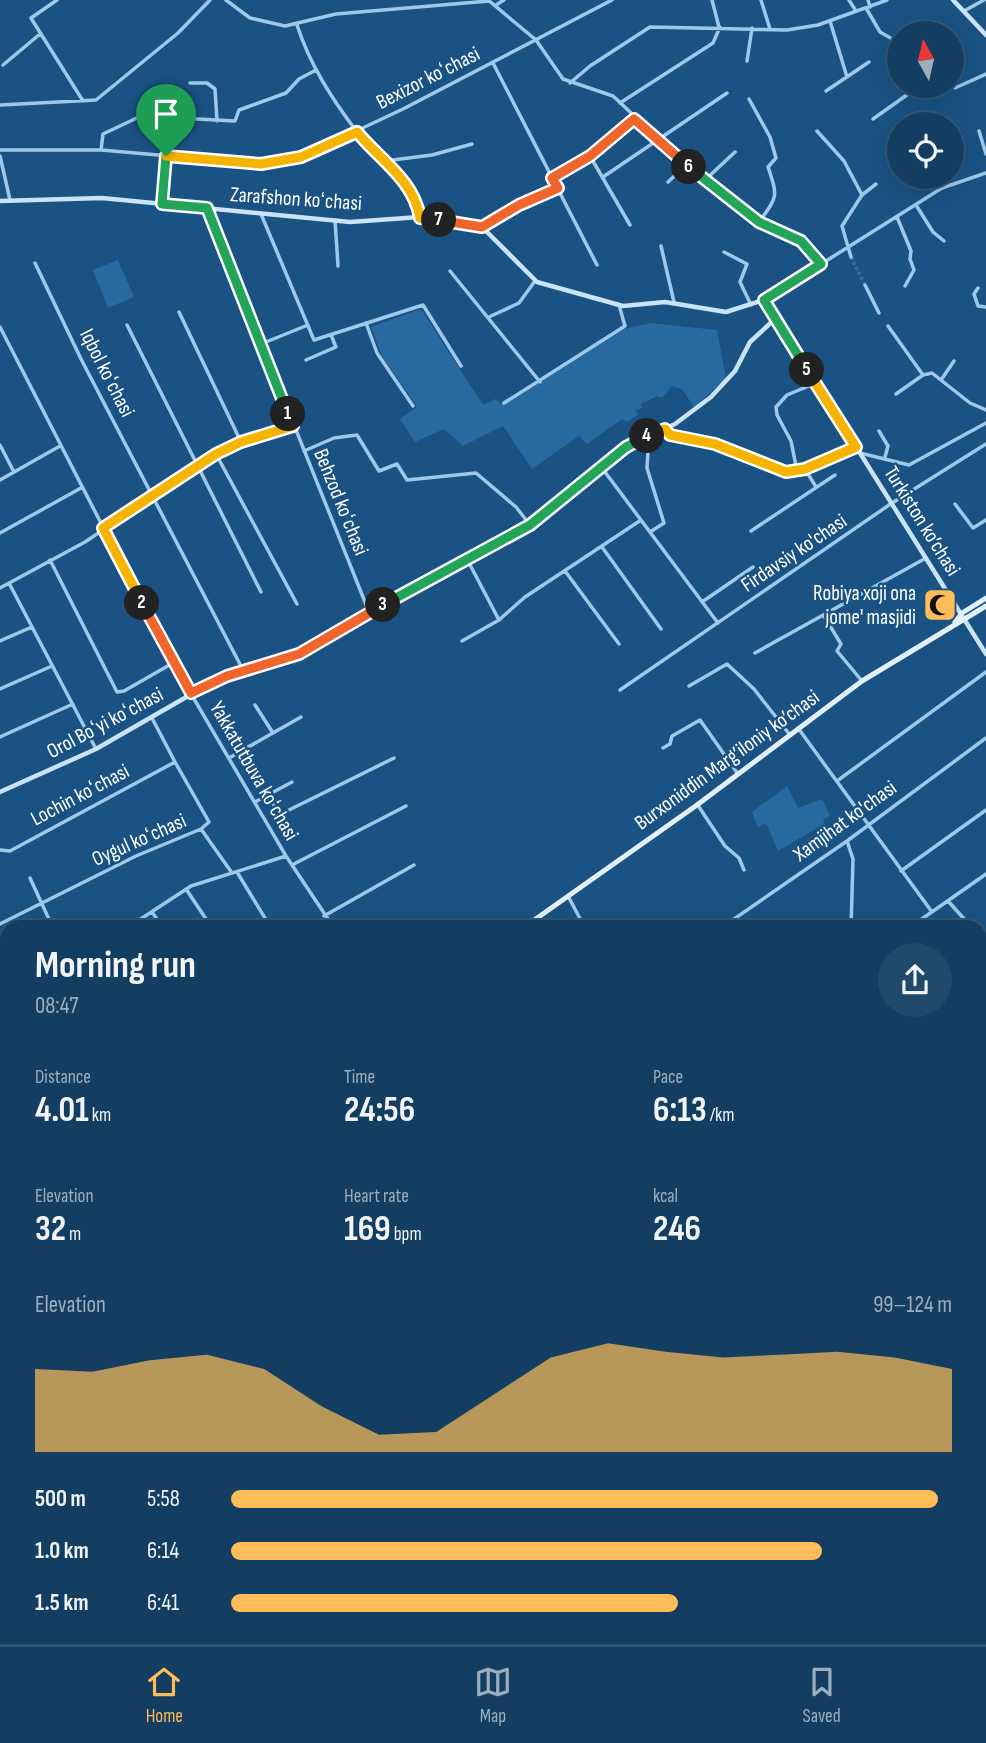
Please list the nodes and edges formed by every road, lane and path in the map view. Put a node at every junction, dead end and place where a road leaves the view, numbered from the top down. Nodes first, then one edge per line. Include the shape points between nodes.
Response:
1 (57, 0) edge
2 (210, 0) edge
3 (226, 0) edge
4 (505, 0) edge
5 (612, 0) edge
6 (712, 0) edge
7 (761, 0) edge
8 (849, 0) edge
9 (867, 0) edge
10 (887, 0) edge
11 (953, 0) edge
12 (984, 0) edge
13 (489, 1) edge
14 (496, 5) junction
15 (868, 7) junction
16 (856, 11) junction
17 (964, 11) junction
18 (830, 21) junction
19 (296, 25) junction
20 (720, 27) junction
21 (752, 29) junction
22 (770, 29) junction
23 (40, 34) junction
24 (887, 36) edge
25 (986, 36) edge
26 (536, 40) junction
27 (747, 61) dead end
28 (869, 62) dead end
29 (493, 63) junction
30 (3, 65) dead end
31 (316, 71) junction
32 (986, 74) edge
33 (847, 77) junction
34 (190, 83) dead end
35 (570, 83) junction
36 (964, 84) edge
37 (826, 91) dead end
38 (727, 93) dead end
39 (903, 98) edge
40 (749, 99) dead end
41 (83, 101) junction
42 (620, 103) junction
43 (0, 106) edge
44 (634, 119) junction
45 (873, 119) dead end
46 (217, 121) junction
47 (817, 131) dead end
48 (979, 131) dead end
49 (357, 132) junction
50 (657, 139) junction
51 (472, 144) dead end
52 (0, 150) edge
53 (101, 150) junction
54 (735, 152) dead end
55 (986, 154) edge
56 (0, 156) edge
57 (166, 156) junction
58 (590, 156) junction
59 (386, 161) junction
60 (686, 165) junction
61 (985, 173) edge
62 (603, 177) junction
63 (552, 178) junction
64 (964, 180) edge
65 (986, 180) edge
66 (704, 181) junction
67 (668, 182) dead end
68 (876, 184) dead end
69 (558, 188) junction
70 (940, 189) edge
71 (862, 195) junction
72 (10, 200) junction
73 (0, 201) edge
74 (162, 204) junction
75 (916, 205) junction
76 (207, 208) junction
77 (261, 214) junction
78 (897, 217) junction
79 (420, 218) junction
80 (335, 220) junction
81 (759, 222) junction
82 (630, 225) dead end
83 (482, 227) junction
84 (944, 242) dead end
85 (661, 246) dead end
86 (848, 249) junction
87 (724, 253) dead end
88 (851, 257) tunnel mouth
89 (35, 263) dead end
90 (821, 264) junction
91 (597, 265) dead end
92 (338, 266) dead end
93 (450, 271) dead end
94 (535, 281) junction
95 (865, 285) tunnel mouth
96 (905, 286) dead end
97 (978, 288) dead end
98 (764, 300) junction
99 (674, 302) junction
100 (620, 305) junction
101 (751, 305) junction
102 (986, 307) edge
103 (179, 312) dead end
104 (879, 313) dead end
105 (488, 318) junction
106 (776, 318) junction
107 (366, 323) junction
108 (127, 325) dead end
109 (308, 325) junction
110 (888, 326) dead end
111 (0, 327) edge
112 (331, 335) junction
113 (261, 344) junction
114 (306, 360) dead end
115 (954, 361) dead end
116 (461, 366) dead end
117 (923, 375) junction
118 (941, 380) junction
119 (540, 382) junction
120 (816, 383) junction
121 (897, 394) dead end
122 (504, 402) dead end
123 (413, 406) dead end
124 (986, 411) edge
125 (986, 424) edge
126 (293, 426) junction
127 (665, 429) junction
128 (879, 431) dead end
129 (649, 436) junction
130 (241, 442) junction
131 (986, 444) edge
132 (0, 445) edge
133 (60, 446) junction
134 (856, 447) junction
135 (303, 451) junction
136 (860, 453) junction
137 (216, 454) junction
138 (885, 457) junction
139 (196, 467) junction
140 (601, 468) junction
141 (805, 469) junction
142 (797, 471) junction
143 (14, 472) junction
144 (835, 475) dead end
145 (0, 480) edge
146 (816, 486) junction
147 (82, 487) junction
148 (153, 497) junction
149 (892, 503) junction
150 (955, 504) dead end
151 (641, 520) junction
152 (986, 520) edge
153 (530, 525) junction
154 (103, 528) junction
155 (751, 531) dead end
156 (650, 532) junction
157 (0, 533) edge
158 (602, 547) junction
159 (926, 558) junction
160 (50, 559) junction
161 (468, 561) junction
162 (753, 567) dead end
163 (565, 571) junction
164 (9, 583) junction
165 (0, 587) edge
166 (261, 592) dead end
167 (986, 598) edge
168 (702, 602) junction
169 (297, 604) dead end
170 (986, 606) edge
171 (369, 612) junction
172 (824, 615) junction
173 (964, 616) junction
174 (499, 620) junction
175 (718, 623) junction
176 (32, 626) junction
177 (662, 629) dead end
178 (0, 641) edge
179 (462, 641) dead end
180 (619, 643) dead end
181 (755, 653) dead end
182 (986, 654) edge
183 (173, 663) junction
184 (53, 666) junction
185 (243, 670) junction
186 (986, 672) edge
187 (862, 681) junction
188 (689, 686) dead end
189 (0, 689) edge
190 (621, 690) dead end
191 (191, 693) junction
192 (73, 704) junction
193 (254, 705) dead end
194 (301, 717) dead end
195 (152, 718) junction
196 (798, 728) junction
197 (274, 733) junction
198 (790, 735) junction
199 (0, 737) edge
200 (986, 738) edge
201 (663, 748) dead end
202 (96, 749) junction
203 (229, 758) junction
204 (394, 758) dead end
205 (175, 762) junction
206 (737, 774) junction
207 (837, 781) junction
208 (292, 782) dead end
209 (0, 792) edge
210 (268, 795) junction
211 (255, 802) junction
212 (697, 804) junction
213 (406, 806) dead end
214 (986, 810) edge
215 (867, 826) junction
216 (201, 829) junction
217 (847, 841) junction
218 (0, 850) edge
219 (286, 856) junction
220 (414, 864) dead end
221 (292, 866) junction
222 (744, 870) dead end
223 (901, 872) junction
224 (234, 873) junction
225 (986, 874) edge
226 (30, 878) dead end
227 (186, 889) junction
228 (568, 896) junction
229 (948, 901) junction
230 (41, 903) junction
231 (152, 912) junction
232 (932, 912) junction
233 (324, 916) junction
234 (8, 920) edge
235 (49, 920) edge
236 (140, 920) edge
237 (158, 920) edge
238 (207, 920) edge
239 (266, 920) edge
240 (327, 920) edge
241 (534, 920) edge
242 (581, 920) edge
243 (733, 920) edge
244 (851, 920) edge
245 (920, 920) edge
246 (965, 920) edge

1 - 23 street via 33,15
2 - 41 street via 178,33 96,100
3 - 19 street via 257,21
4 - 14 street
5 - 26 street, Bexizor koʻchasi
6 - 20 street
7 - 22 street
8 - 16 street
9 - 15 street
10 - 15 street
11 - 17 main road
12 - 17 street
13 - 14 street
13 - 19 street via 336,14
14 - 26 street
15 - 16 street
15 - 24 street via 880,32
16 - 18 street
17 - 25 main road
18 - 22 street
18 - 33 street
19 - 31 street
20 - 21 street
20 - 35 street via 650,27
20 - 42 street via 713,43
21 - 22 street
21 - 27 street
23 - 30 street
23 - 41 street
26 - 29 street, Bexizor koʻchasi
26 - 35 street via 555,71
28 - 33 street
29 - 49 street, Bexizor koʻchasi
29 - 63 street
31 - 46 street via 299,79 286,93 239,110 236,121
31 - 49 street
32 - 36 street
33 - 37 street
34 - 46 street via 207,83 215,89
35 - 42 street via 613,96
38 - 50 street
39 - 45 street
40 - 81 street via 771,137 776,158 768,167 777,195
41 - 43 street
42 - 44 street
44 - 50 street
44 - 58 street
46 - 53 street via 134,117 103,134
47 - 71 street via 844,161
48 - 55 street
49 - 57 street, Bexizor koʻchasi via 301,157 261,164
49 - 59 street
50 - 60 street
50 - 62 street
51 - 59 street
52 - 53 street, Bexizor koʻchasi
53 - 57 street, Bexizor koʻchasi
54 - 66 street
56 - 72 street
57 - 74 street
58 - 62 street
58 - 63 street
59 - 79 street via 411,193
60 - 66 street
60 - 67 street
61 - 64 street
61 - 65 street
62 - 82 street
63 - 69 street
66 - 81 street
68 - 71 street
69 - 83 street
69 - 91 street
70 - 75 street
71 - 86 street via 841,229
72 - 73 main road, Zarafshon koʻchasi
72 - 74 main road, Zarafshon koʻchasi via 102,198
74 - 76 main road, Zarafshon koʻchasi
75 - 78 street
75 - 84 street
76 - 77 main road, Zarafshon koʻchasi
76 - 113 street, Behzod koʻchasi
77 - 80 main road, Zarafshon koʻchasi
77 - 109 street
78 - 86 street
78 - 96 street via 912,251 914,270
79 - 80 main road, Zarafshon koʻchasi
79 - 83 main road, Zarafshon koʻchasi
80 - 92 street
81 - 90 street via 801,241
83 - 94 main road
85 - 99 street
86 - 88 street
86 - 90 street
87 - 101 street via 747,264 740,282
89 - 148 street, Iqbol koʻchasi
90 - 98 street
93 - 105 street
94 - 100 main road
94 - 105 street via 519,303
95 - 104 street
97 - 102 street via 974,294 978,306
98 - 101 main road
98 - 106 main road, Turkiston ko’chasi
99 - 100 main road
99 - 101 main road via 716,313
100 - 119 street via 625,326
103 - 130 street
105 - 119 street
106 - 120 main road, Turkiston ko’chasi
106 - 127 main road, Orol Boʻyi koʻchasi via 750,342 722,386
107 - 112 street
107 - 116 street via 423,305
107 - 123 street via 377,353
108 - 139 street, Iqbol koʻchasi
109 - 112 street via 314,340
109 - 113 street
110 - 117 street
111 - 133 street, Yakkatutbuva koʻchasi
112 - 114 street via 336,347
113 - 126 street, Behzod koʻchasi
115 - 118 street
117 - 118 street via 931,372
117 - 121 street
118 - 124 street
119 - 122 street
120 - 134 main road, Turkiston ko’chasi
120 - 142 street via 787,395 776,407 789,435
125 - 138 street via 909,465
126 - 130 street
126 - 135 street, Behzod koʻchasi
127 - 129 main road, Orol Boʻyi koʻchasi
127 - 142 street via 670,435 725,447 771,468
128 - 138 street via 888,446
129 - 140 main road, Orol Boʻyi koʻchasi via 626,447
129 - 156 street via 647,468 664,523
130 - 137 street
131 - 149 street, Firdavsiy ko'chasi
132 - 143 street
133 - 143 street
133 - 147 street, Yakkatutbuva koʻchasi
134 - 136 main road, Turkiston ko’chasi
134 - 141 street
135 - 153 street via 334,438 357,435 379,471 397,464 407,480 476,473
135 - 171 street, Behzod koʻchasi
136 - 138 street
136 - 149 main road, Turkiston ko’chasi
137 - 139 street
137 - 169 street
139 - 148 street
139 - 166 street, Iqbol koʻchasi
140 - 151 street
140 - 153 main road, Orol Boʻyi koʻchasi
141 - 142 street
141 - 146 street
143 - 145 street
144 - 146 street
146 - 155 street
147 - 154 street, Yakkatutbuva koʻchasi
147 - 157 street
148 - 154 street
148 - 185 street, Iqbol koʻchasi
149 - 159 main road, Turkiston ko’chasi
149 - 175 street, Firdavsiy ko'chasi
150 - 152 street via 973,528
151 - 156 street
151 - 158 street
153 - 161 main road, Orol Boʻyi koʻchasi
154 - 160 street
154 - 183 street, Yakkatutbuva koʻchasi
156 - 168 street
158 - 163 street
158 - 177 street
159 - 172 street
159 - 173 main road, Turkiston ko’chasi
160 - 164 street
160 - 183 street via 117,692
161 - 171 main road, Orol Boʻyi koʻchasi
161 - 174 street
162 - 168 street
163 - 174 street
163 - 180 street
164 - 165 street
164 - 176 street
167 - 173 main road, Burxoniddin Marg’iloniy ko’chasi
168 - 175 street
170 - 173 main road, Burxoniddin Marg’iloniy ko’chasi
171 - 185 main road, Orol Boʻyi koʻchasi via 299,654
172 - 181 street
172 - 187 street via 841,644 837,651
173 - 182 main road, Turkiston ko’chasi
173 - 187 main road, Burxoniddin Marg’iloniy ko’chasi
174 - 179 street
175 - 190 street, Firdavsiy ko'chasi
176 - 178 street
176 - 184 street
183 - 191 street, Yakkatutbuva koʻchasi
184 - 189 street
184 - 192 street
185 - 191 main road, Orol Boʻyi koʻchasi
186 - 207 street
187 - 196 main road, Burxoniddin Marg’iloniy ko’chasi
188 - 198 street via 727,664 754,689
191 - 195 main road, Orol Boʻyi koʻchasi
191 - 203 street, Yakkatutbuva koʻchasi
192 - 199 street
192 - 202 street
193 - 197 street
194 - 197 street
195 - 202 main road, Orol Boʻyi koʻchasi
195 - 205 street
196 - 198 main road, Burxoniddin Marg’iloniy ko’chasi
196 - 207 street
197 - 203 street
198 - 206 main road, Burxoniddin Marg’iloniy ko’chasi
200 - 215 street, Xamjihat ko'chasi
201 - 206 street via 672,736 700,720
202 - 209 main road, Orol Boʻyi koʻchasi
203 - 211 street, Yakkatutbuva koʻchasi
204 - 210 street via 283,813
205 - 216 street via 209,822
205 - 218 street, Lochin koʻchasi via 8,852
206 - 212 main road, Burxoniddin Marg’iloniy ko’chasi
207 - 215 street
208 - 210 street
210 - 211 street
211 - 219 street, Yakkatutbuva koʻchasi
212 - 222 street
212 - 228 main road, Burxoniddin Marg’iloniy ko’chasi
213 - 221 street
214 - 223 street
215 - 217 street, Xamjihat ko'chasi
215 - 223 street
216 - 224 street, Oygul koʻchasi
216 - 230 street, Oygul koʻchasi
217 - 243 street, Xamjihat ko'chasi
217 - 244 street via 853,859
219 - 221 street, Yakkatutbuva koʻchasi
219 - 224 street
220 - 233 street
221 - 233 street, Yakkatutbuva koʻchasi
223 - 232 street
224 - 227 street
224 - 239 street, Oygul koʻchasi
225 - 229 street
226 - 230 street
227 - 231 street
227 - 238 street
228 - 241 main road, Burxoniddin Marg’iloniy ko’chasi
228 - 242 street
229 - 232 street
229 - 246 street
230 - 234 street, Oygul koʻchasi
230 - 235 street
231 - 236 street
231 - 237 street
232 - 245 street
233 - 240 street, Yakkatutbuva koʻchasi

